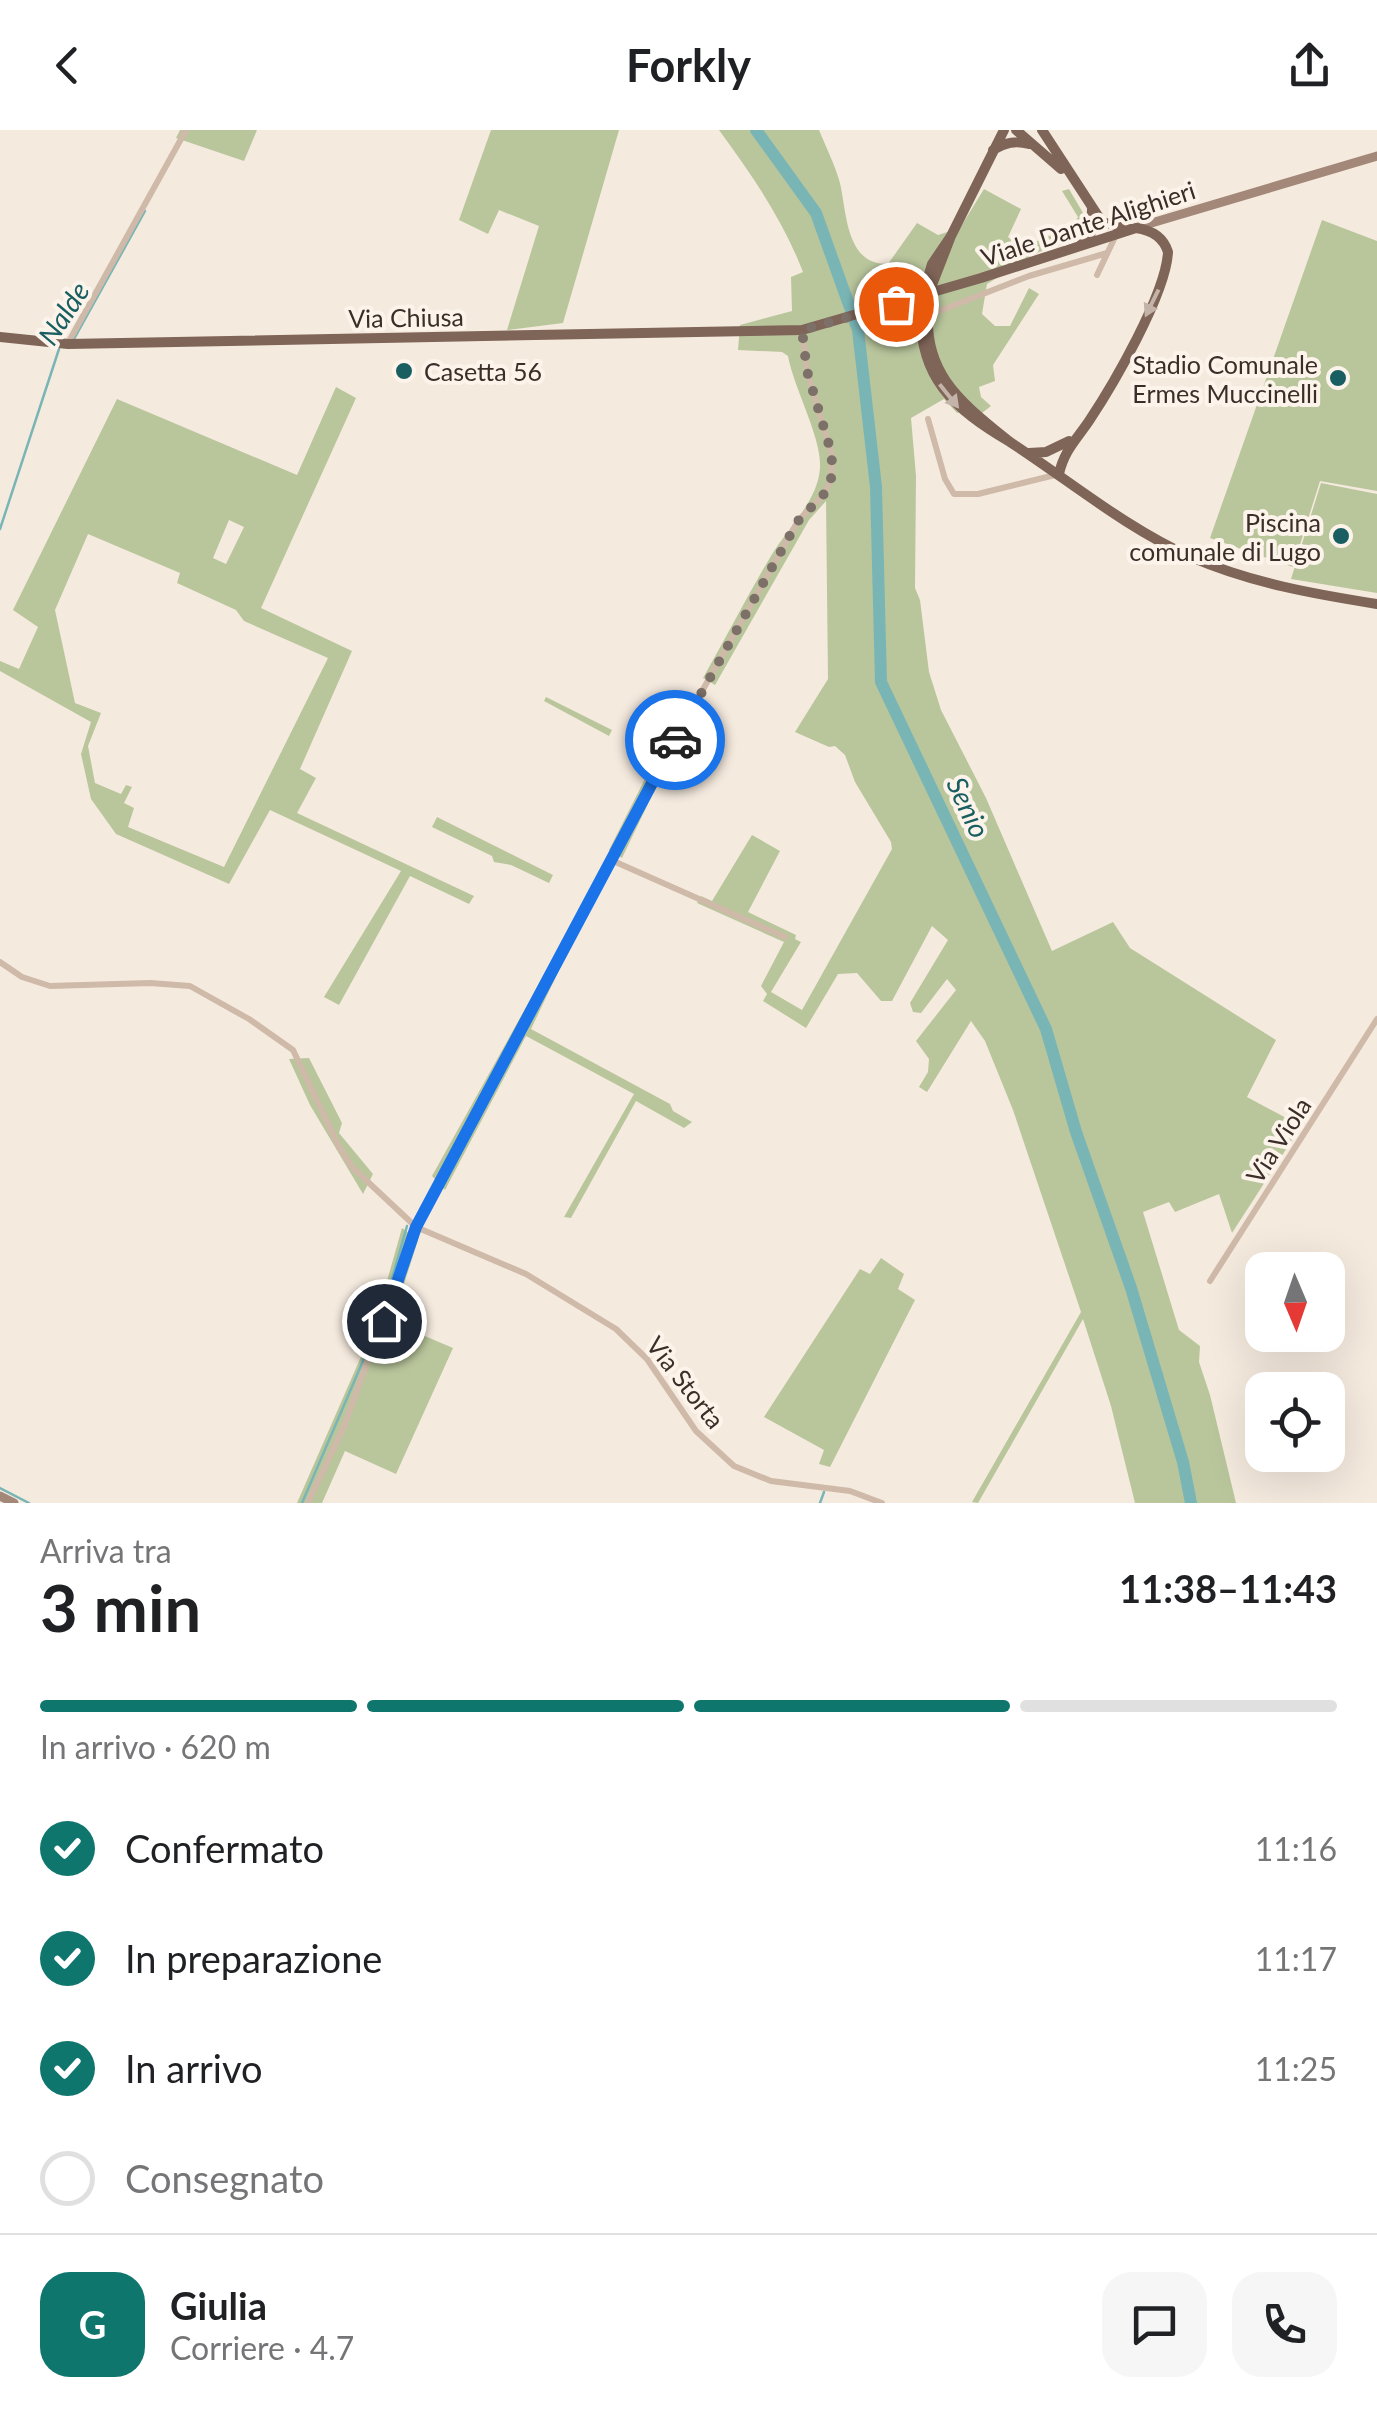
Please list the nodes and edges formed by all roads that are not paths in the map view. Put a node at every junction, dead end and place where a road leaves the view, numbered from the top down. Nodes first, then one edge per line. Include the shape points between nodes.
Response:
1 (186, 130) edge
2 (1004, 130) edge
3 (1016, 130) edge
4 (1042, 130) edge
5 (1031, 145) junction
6 (993, 150) junction
7 (1377, 156) edge
8 (1069, 176) junction
9 (1092, 208) junction
10 (1134, 229) junction
11 (1116, 234) junction
12 (1077, 247) junction
13 (1107, 253) junction
14 (1097, 275) dead end
15 (929, 286) dead end
16 (926, 308) joint
17 (807, 330) junction
18 (0, 338) edge
19 (68, 344) junction
20 (928, 419) dead end
21 (1078, 434) junction
22 (1027, 453) junction
23 (1059, 474) junction
24 (1377, 604) edge
25 (611, 860) junction
26 (785, 938) dead end
27 (0, 962) edge
28 (1377, 1019) edge
29 (416, 1227) junction
30 (1210, 1281) dead end
31 (0, 1496) edge
32 (14, 1503) edge
33 (308, 1503) edge
34 (882, 1503) edge

1 - 19 street
2 - 6 main road
3 - 5 main road
4 - 8 main road
5 - 6 main road via 1020,141
5 - 8 main road
6 - 15 main road
7 - 10 street, Viale Dante Alighieri
8 - 9 main road
9 - 10 main road via 1102,222
9 - 12 main road via 1091,234
10 - 11 main road, Viale Dante Alighieri
10 -> 21 main road via 1159,237 1167,264 1142,324
11 - 12 main road, Viale Dante Alighieri
11 - 13 street
12 - 17 main road, Viale Dante Alighieri
13 - 14 street
13 - 16 street
16 - 22 main road via 923,342 936,378 956,406
17 - 19 main road, Via Chiusa
17 - 25 street via 807,371 832,455 831,480 790,536
18 - 19 main road, Via Chiusa
20 - 23 street via 954,494
21 - 22 main road via 1058,448
21 - 23 main road
22 - 23 main road
23 - 24 main road via 1190,556 1273,584
25 - 26 street
25 - 29 street
27 - 29 street via 50,986 190,986 249,1019 293,1050 352,1167
28 - 30 street, Via Viola
29 - 33 street via 345,1424
29 - 34 street, Via Storta via 526,1274 616,1328 696,1430 734,1466 771,1481 850,1491
31 - 32 street

